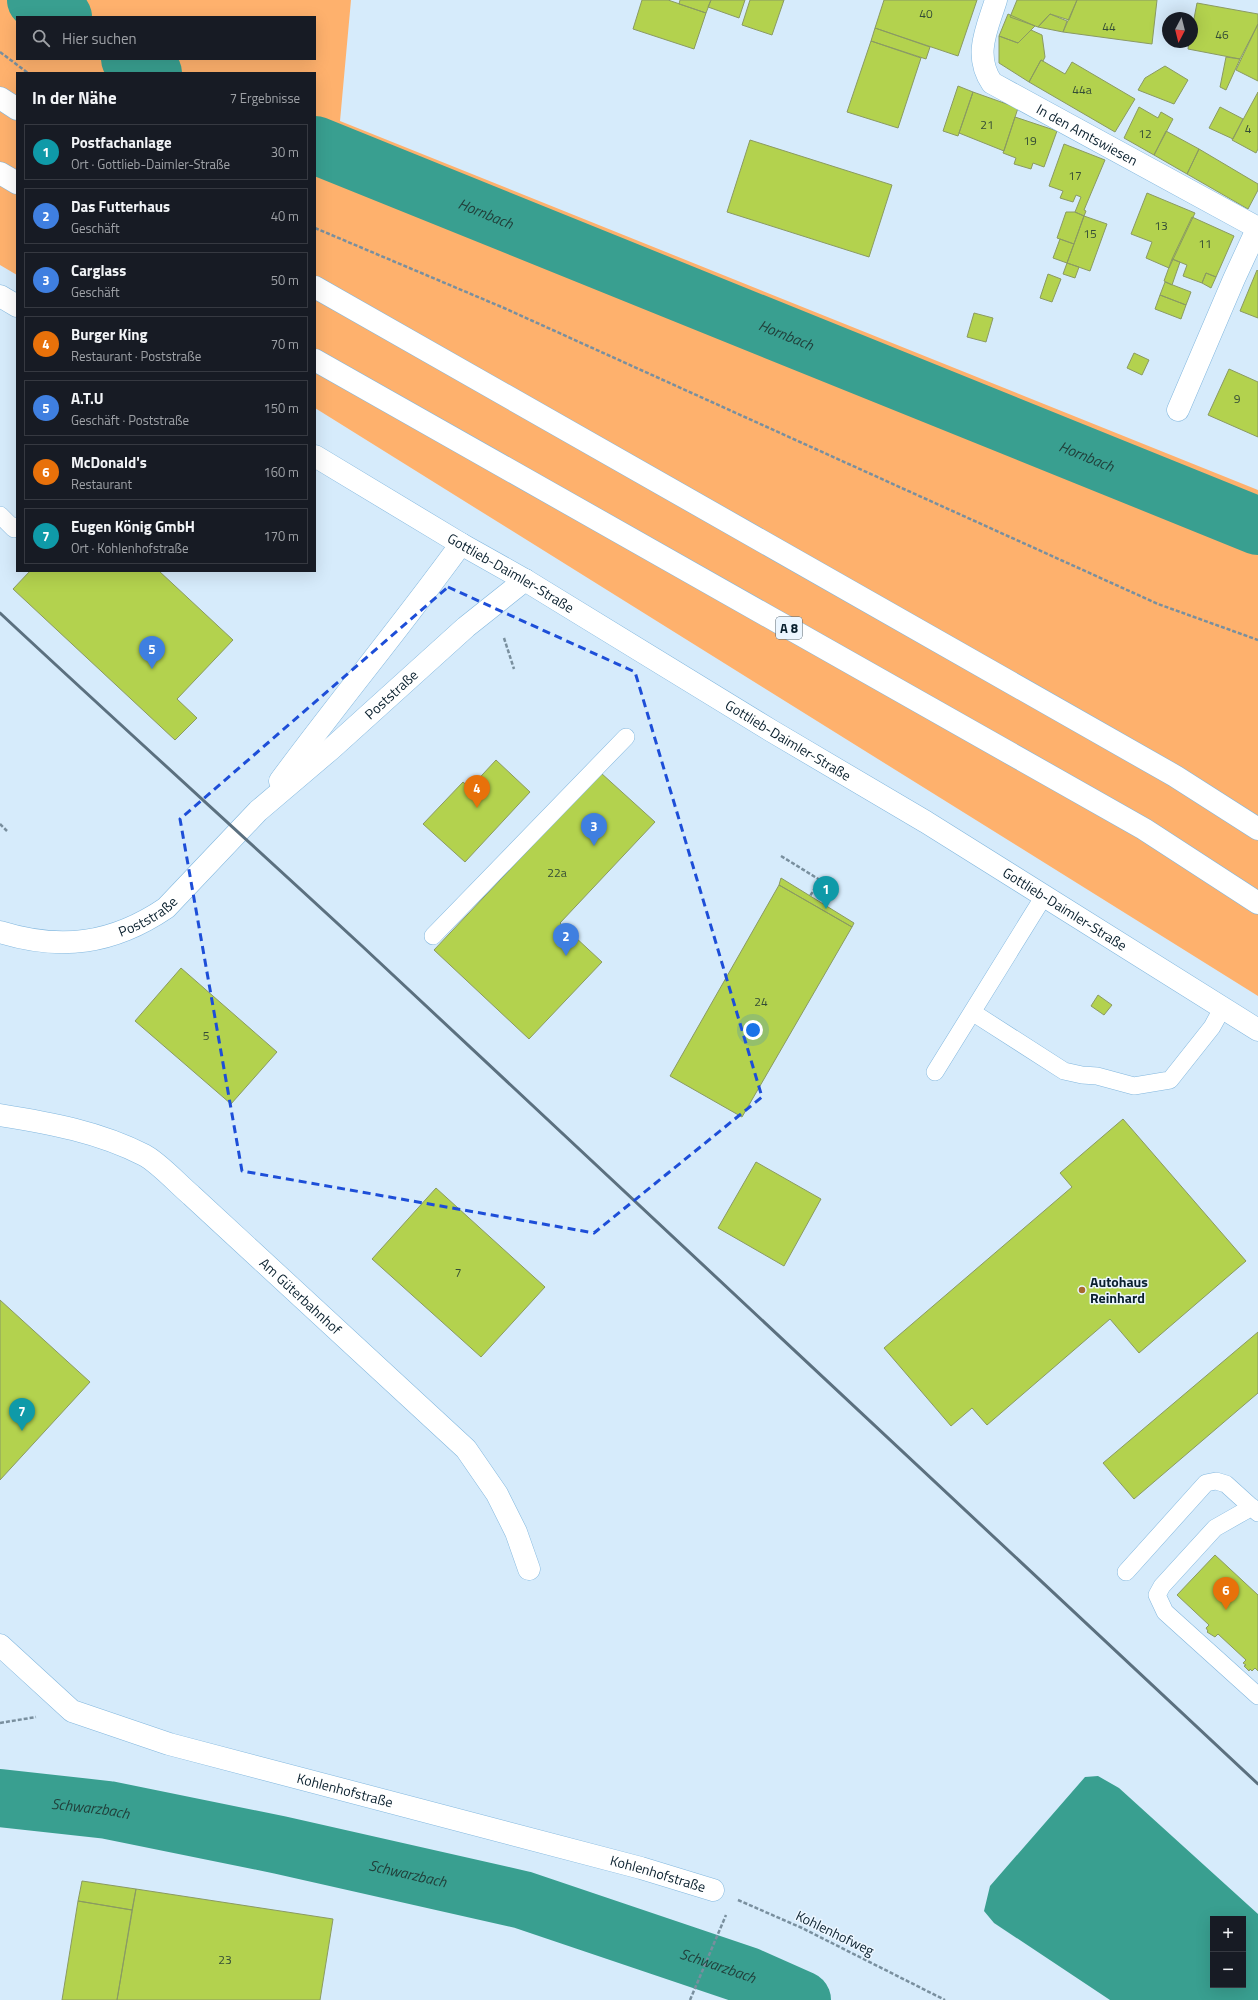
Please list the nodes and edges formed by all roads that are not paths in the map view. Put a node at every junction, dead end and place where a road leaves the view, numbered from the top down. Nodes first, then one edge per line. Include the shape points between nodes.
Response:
1 (996, 0) edge
2 (0, 98) edge
3 (16, 108) edge
4 (0, 173) edge
5 (16, 182) edge
6 (1258, 227) edge
7 (316, 288) edge
8 (0, 296) edge
9 (16, 305) edge
10 (316, 361) edge
11 (1178, 410) dead end
12 (316, 457) edge
13 (0, 515) edge
14 (16, 527) edge
15 (461, 544) junction
16 (525, 580) junction
17 (626, 737) dead end
18 (258, 810) junction
19 (1258, 829) edge
20 (1044, 896) junction
21 (1258, 902) edge
22 (0, 932) edge
23 (433, 936) dead end
24 (1223, 1007) junction
25 (972, 1012) junction
26 (1258, 1030) edge
27 (935, 1072) dead end
28 (0, 1115) edge
29 (1255, 1510) edge
30 (529, 1569) dead end
31 (1126, 1572) dead end
32 (0, 1646) edge
33 (1258, 1696) edge
34 (713, 1890) road end

1 - 6 main road, In den Amtswiesen via 985,34 982,61 992,83
2 - 3 main road
4 - 5 main road
6 - 11 main road, In den Amtswiesen
7 - 19 main road via 1175,776
8 - 9 main road
10 - 21 main road, A 8 via 1137,825
12 - 15 main road, Gottlieb-Daimler-Straße
13 - 14 lane via 14,529
15 - 16 main road, Gottlieb-Daimler-Straße
15 - 18 main road, Poststraße
16 - 18 main road, Poststraße via 466,627 331,749
16 - 20 main road, Gottlieb-Daimler-Straße
17 - 23 lane
18 - 22 main road, Poststraße via 166,908 150,919 120,932 80,943 39,942
20 - 24 main road, Gottlieb-Daimler-Straße
20 - 25 lane
24 - 25 lane via 1212,1027 1170,1080 1134,1086 1097,1076 1064,1071
24 - 26 main road, Gottlieb-Daimler-Straße
25 - 27 lane
28 - 30 main road, Am Güterbahnhof via 50,1123 95,1135 146,1156 191,1194 466,1449 497,1494 516,1532
29 - 31 lane via 1226,1484 1216,1481 1206,1484
29 - 33 lane via 1215,1528 1162,1586 1157,1595 1165,1612
32 - 34 main road, Kohlenhofstraße via 72,1711 170,1744 641,1868

